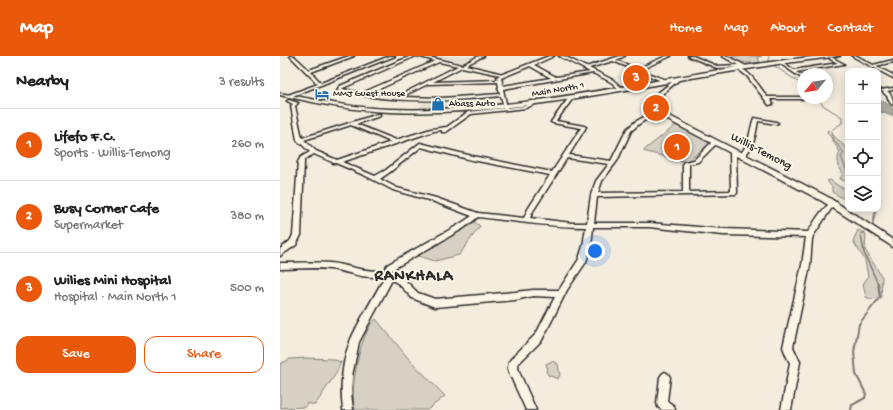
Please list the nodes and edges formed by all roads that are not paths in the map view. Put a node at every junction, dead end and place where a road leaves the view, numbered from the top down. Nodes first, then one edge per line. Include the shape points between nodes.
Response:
1 (292, 56) edge
2 (341, 56) edge
3 (352, 56) edge
4 (393, 56) edge
5 (414, 56) edge
6 (419, 56) edge
7 (482, 56) edge
8 (552, 56) edge
9 (561, 56) edge
10 (669, 56) edge
11 (690, 56) edge
12 (724, 56) edge
13 (838, 56) edge
14 (854, 56) edge
15 (617, 57) edge
16 (346, 58) junction
17 (831, 58) dead end
18 (438, 60) junction
19 (893, 61) edge
20 (780, 62) junction
21 (530, 64) junction
22 (873, 66) junction
23 (462, 67) junction
24 (586, 68) junction
25 (744, 68) junction
26 (638, 69) junction
27 (793, 71) junction
28 (308, 72) junction
29 (594, 72) junction
30 (797, 74) edge
31 (503, 75) junction
32 (893, 77) edge
33 (556, 79) junction
34 (679, 79) junction
35 (498, 81) junction
36 (663, 82) junction
37 (426, 83) junction
38 (320, 84) junction
39 (615, 84) junction
40 (632, 87) junction
41 (500, 88) junction
42 (667, 88) junction
43 (621, 89) junction
44 (893, 89) edge
45 (883, 90) joint
46 (610, 91) junction
47 (280, 94) edge
48 (362, 95) junction
49 (502, 95) junction
50 (397, 97) junction
51 (572, 97) junction
52 (766, 98) junction
53 (797, 98) edge
54 (293, 100) junction
55 (533, 104) junction
56 (771, 104) dead end
57 (893, 104) edge
58 (505, 107) junction
59 (656, 112) junction
60 (378, 115) dead end
61 (776, 123) dead end
62 (353, 124) junction
63 (448, 128) junction
64 (442, 132) dead end
65 (300, 140) junction
66 (395, 142) junction
67 (715, 142) junction
68 (314, 152) junction
69 (735, 152) junction
70 (566, 156) junction
71 (742, 156) junction
72 (335, 162) junction
73 (612, 163) junction
74 (554, 174) junction
75 (374, 179) junction
76 (686, 194) junction
77 (594, 195) junction
78 (835, 204) junction
79 (477, 215) junction
80 (526, 221) junction
81 (590, 225) junction
82 (810, 235) junction
83 (893, 244) edge
84 (280, 253) edge
85 (280, 266) edge
86 (388, 274) junction
87 (560, 294) junction
88 (665, 377) dead end
89 (348, 410) edge
90 (531, 410) edge
91 (670, 410) edge
92 (786, 410) edge

1 - 28 street
2 - 16 street
3 - 16 street
4 - 38 street
5 - 48 street via 339,89
6 - 18 street
7 - 23 street
8 - 21 street
9 - 24 street
10 - 26 street
11 - 25 street via 718,67
12 - 25 street
13 - 20 main road, Main North 1
14 - 22 street
15 - 24 street
15 - 26 street
16 - 28 street
17 - 27 street via 842,64
18 - 23 street
18 - 48 street
19 - 22 street
20 - 25 main road, Main North 1
20 - 27 street
21 - 31 street
21 - 33 street
22 - 32 street
23 - 31 street
23 - 37 street
24 - 29 street
25 - 34 main road, Main North 1
25 - 52 street
26 - 36 street
27 - 30 street
28 - 38 street
29 - 33 street
29 - 39 street
31 - 35 street
33 - 41 street
34 - 36 main road, Main North 1
34 - 42 main road
35 - 37 street
35 - 41 street
36 - 40 main road, Main North 1
36 - 42 main road
37 - 50 street
38 - 54 street
39 - 40 street
39 - 43 street
39 - 46 street
40 - 43 main road, Main North 1
41 - 49 street
42 - 59 main road via 646,105
43 - 46 main road, Main North 1
44 - 45 street
45 - 57 street via 889,94
46 - 51 main road, Main North 1
47 - 54 main road, Main North 1
48 - 50 street
49 - 50 street via 459,98
49 - 58 street
51 - 55 main road, Main North 1
51 - 70 street via 554,122 584,127
52 - 53 street
52 - 56 street
54 - 58 main road, Main North 1 via 336,107 397,112 447,112
54 - 65 street via 296,103 293,106
55 - 58 main road, Main North 1
55 - 63 street via 470,113
59 - 67 main road, Willis-Temong
59 - 73 street via 629,130
60 - 62 street
61 - 71 street via 756,118 754,136
62 - 65 street
62 - 66 street
63 - 64 street
63 - 66 street
65 - 68 street
66 - 72 street
67 - 69 main road, Willis-Temong
67 - 76 street via 696,161 686,163
68 - 72 street
68 - 84 street via 305,156 301,162 297,235
69 - 71 main road, Willis-Temong
69 - 76 street via 733,154 736,193
70 - 73 street
70 - 74 street
71 - 78 main road, Willis-Temong
72 - 75 street
73 - 77 street via 601,176
74 - 75 street via 420,145
74 - 80 street
75 - 79 street via 395,189 434,198
76 - 77 street
77 - 81 street
78 - 82 street via 829,207
78 - 83 main road, Willis-Temong
79 - 80 street
79 - 86 street via 390,267
80 - 81 street
81 - 82 street via 649,225 723,232
81 - 87 street via 583,260
82 - 92 street via 788,347 795,362
85 - 86 street via 328,266 360,274
86 - 87 street via 402,282 415,296 435,303 532,293
86 - 89 street via 352,350 346,383
87 - 90 street via 539,337 514,362 515,375
88 - 91 street via 662,403

